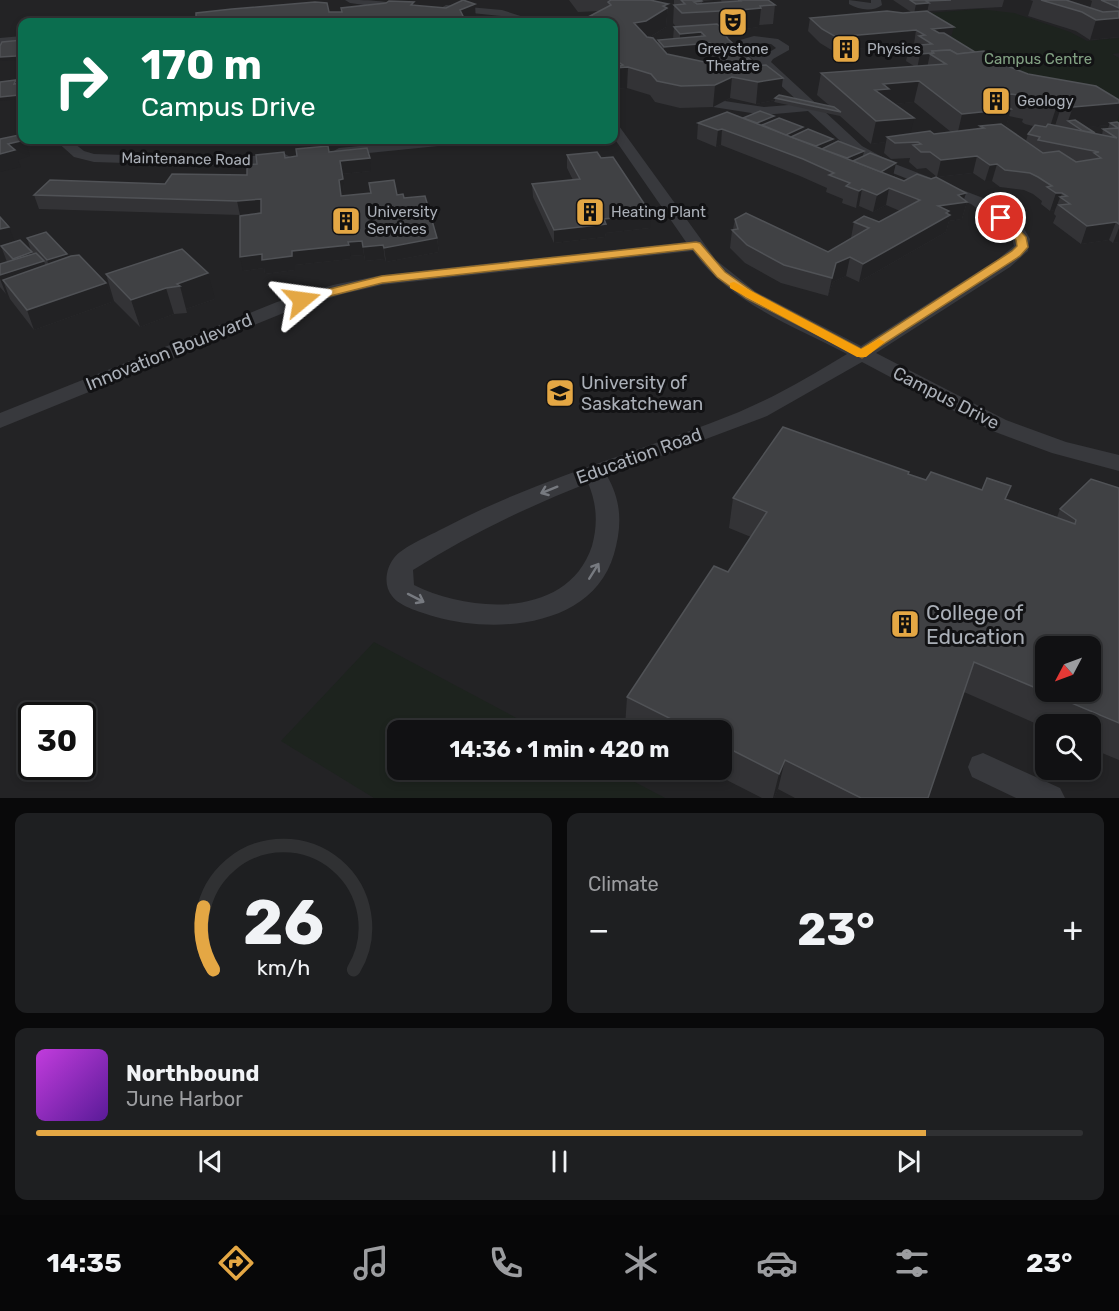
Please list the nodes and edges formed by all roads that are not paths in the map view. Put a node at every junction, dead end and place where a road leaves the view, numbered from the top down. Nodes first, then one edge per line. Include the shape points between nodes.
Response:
1 (350, 0) edge
2 (854, 0) edge
3 (877, 2) edge
4 (372, 4) junction
5 (415, 7) edge
6 (434, 8) edge
7 (349, 12) edge
8 (521, 18) edge
9 (18, 39) edge
10 (0, 40) edge
11 (763, 57) dead end
12 (718, 104) edge
13 (812, 107) junction
14 (618, 135) edge
15 (67, 144) edge
16 (385, 144) edge
17 (328, 153) edge
18 (297, 157) edge
19 (696, 246) junction
20 (862, 355) junction
21 (0, 421) edge
22 (1119, 463) edge
23 (599, 471) junction
24 (983, 767) dead end
25 (1050, 798) edge

1 - 4 street
2 - 3 street via 862,6
4 - 5 street
4 - 7 street
6 - 8 street via 486,10
9 - 10 street
11 - 13 street
12 - 13 street via 764,111
13 - 20 street, Education Road via 870,158 977,201 1010,224 1022,239 1022,247 1004,262
14 - 19 street, Campus Drive
15 - 18 street, Maintenance Road via 79,154 94,158 221,162
16 - 17 street
19 - 20 street, Campus Drive via 721,275 750,296
19 - 21 street, Innovation Boulevard via 382,280 339,289 277,309
20 - 22 street, Campus Drive via 1015,432
20 - 23 street, Education Road via 758,411
23 -> 23 street, Education Road via 477,521 404,563 399,572 402,591 432,605 496,615 518,615 568,597 592,576 603,554 609,524
24 - 25 street

